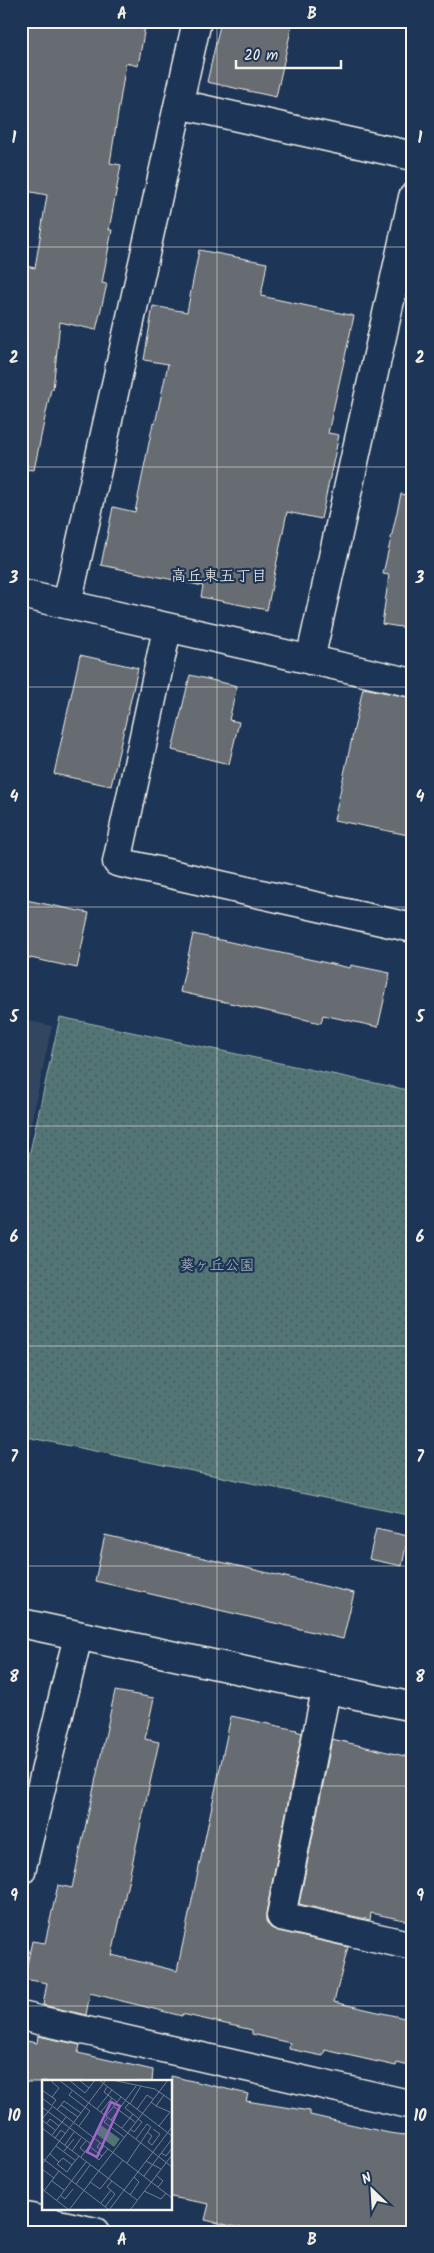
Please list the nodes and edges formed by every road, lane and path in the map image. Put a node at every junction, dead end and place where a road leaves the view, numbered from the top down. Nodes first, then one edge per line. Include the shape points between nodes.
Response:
1 (198, 21) edge
2 (179, 104) junction
3 (413, 156) edge
4 (413, 197) edge
5 (21, 594) edge
6 (67, 604) junction
7 (167, 629) junction
8 (310, 660) junction
9 (413, 683) edge
10 (413, 928) edge
11 (21, 1623) edge
12 (78, 1636) junction
13 (326, 1690) junction
14 (413, 1707) edge
15 (21, 1872) edge
16 (413, 1946) edge
17 (21, 2016) edge
18 (413, 2106) edge
19 (21, 2216) edge
20 (95, 2232) edge

1 - 2 street
2 - 3 street
2 - 6 street
4 - 8 street
5 - 6 street
6 - 7 street
7 - 8 street
7 - 10 street via 117,862
8 - 9 street
11 - 12 street
12 - 13 street
12 - 15 street
13 - 14 street
13 - 16 street via 281,1916
17 - 18 street
19 - 20 street

